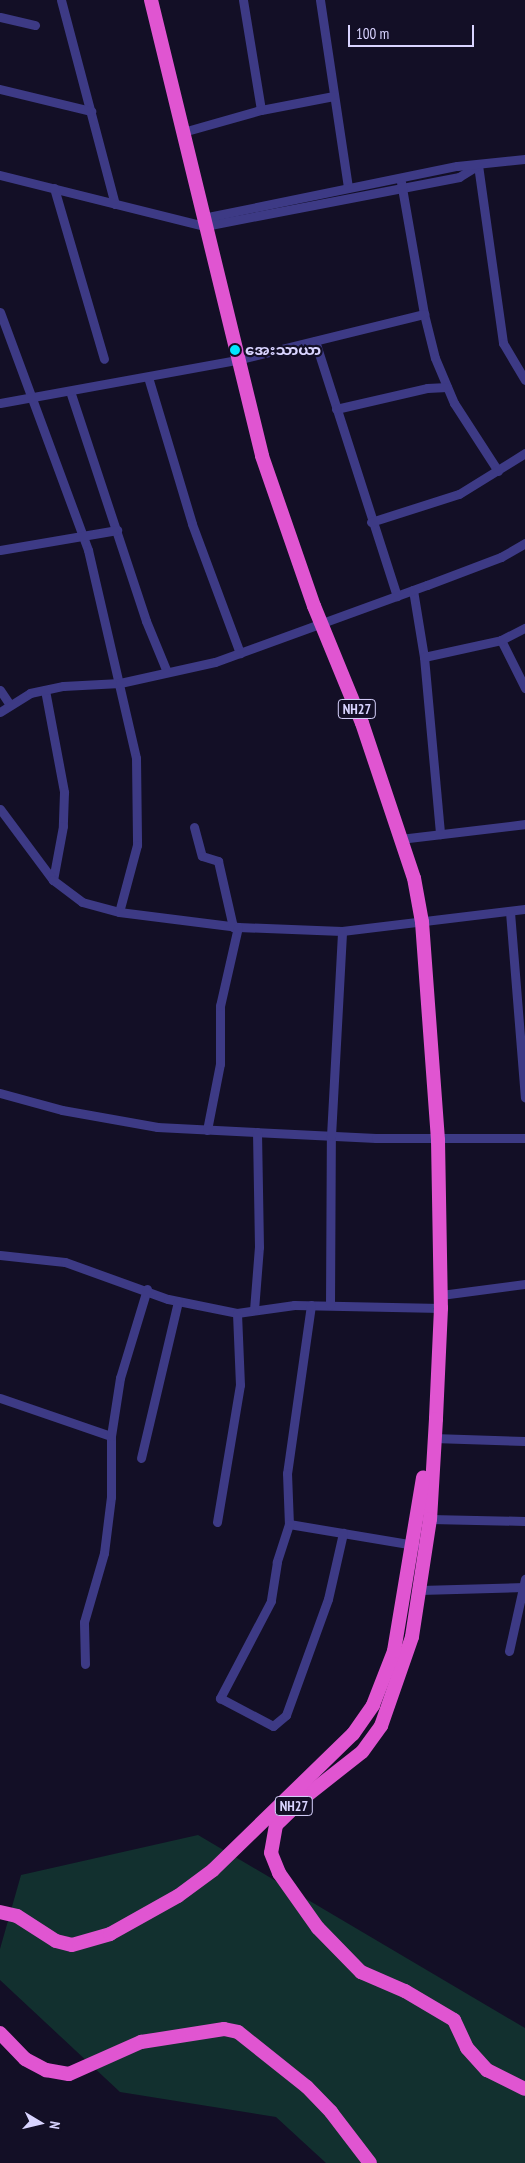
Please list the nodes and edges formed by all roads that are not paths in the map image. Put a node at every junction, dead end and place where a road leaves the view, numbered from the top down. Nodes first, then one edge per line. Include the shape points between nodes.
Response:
1 (61, 0) edge
2 (150, 0) edge
3 (243, 0) edge
4 (320, 0) edge
5 (0, 17) edge
6 (35, 25) dead end
7 (0, 89) edge
8 (334, 96) junction
9 (261, 110) junction
10 (91, 111) junction
11 (183, 132) junction
12 (525, 159) edge
13 (478, 165) junction
14 (0, 175) edge
15 (399, 177) junction
16 (402, 187) junction
17 (54, 188) junction
18 (348, 188) junction
19 (116, 204) junction
20 (204, 222) junction
21 (0, 312) edge
22 (424, 314) junction
23 (3, 326) edge
24 (315, 341) junction
25 (104, 359) dead end
26 (237, 360) junction
27 (148, 377) junction
28 (525, 380) edge
29 (447, 387) junction
30 (70, 391) junction
31 (32, 398) junction
32 (0, 403) edge
33 (336, 409) junction
34 (525, 452) edge
35 (498, 471) junction
36 (371, 522) junction
37 (117, 530) junction
38 (83, 538) junction
39 (525, 543) edge
40 (0, 550) edge
41 (413, 590) junction
42 (396, 596) junction
43 (321, 623) junction
44 (525, 628) edge
45 (501, 640) junction
46 (240, 654) junction
47 (424, 657) junction
48 (167, 672) junction
49 (120, 683) junction
50 (525, 688) edge
51 (0, 690) edge
52 (45, 690) junction
53 (10, 705) junction
54 (0, 712) edge
55 (0, 809) edge
56 (525, 824) edge
57 (194, 826) dead end
58 (440, 834) junction
59 (400, 839) junction
60 (53, 880) junction
61 (525, 909) edge
62 (119, 912) junction
63 (510, 912) junction
64 (422, 922) junction
65 (236, 927) junction
66 (342, 931) junction
67 (521, 988) edge
68 (524, 1065) edge
69 (0, 1093) edge
70 (525, 1097) edge
71 (206, 1130) junction
72 (256, 1132) junction
73 (331, 1136) junction
74 (525, 1138) edge
75 (438, 1140) junction
76 (0, 1255) edge
77 (525, 1284) edge
78 (147, 1289) junction
79 (178, 1301) junction
80 (441, 1301) junction
81 (311, 1305) junction
82 (330, 1305) junction
83 (254, 1310) junction
84 (237, 1313) junction
85 (0, 1398) edge
86 (111, 1436) junction
87 (433, 1438) junction
88 (525, 1441) edge
89 (141, 1458) dead end
90 (430, 1519) junction
91 (525, 1521) edge
92 (217, 1522) dead end
93 (289, 1524) junction
94 (343, 1533) junction
95 (414, 1545) junction
96 (524, 1584) edge
97 (420, 1590) junction
98 (509, 1651) dead end
99 (85, 1664) dead end
100 (0, 1912) edge
101 (0, 2033) edge
102 (525, 2089) edge
103 (370, 2163) edge

1 - 10 street
2 - 11 highway, NH27
3 - 9 street
4 - 8 street
5 - 6 street
7 - 10 street
8 - 9 street
8 - 18 street
9 - 11 street
10 - 19 street
11 - 20 highway, NH27
12 - 13 street
13 - 15 street
13 - 16 street via 459,177
13 - 28 street via 503,343
14 - 17 street
15 - 16 street
15 - 18 street
16 - 20 street
16 - 22 street
17 - 19 street
17 - 25 street
18 - 20 street
19 - 20 street
20 - 26 highway, NH27
21 - 23 street
22 - 24 street
22 - 29 street via 435,358
23 - 31 street
24 - 26 street
24 - 33 street
26 - 27 street
26 - 43 highway, NH27 via 262,456
27 - 30 street
27 - 46 street via 192,524
29 - 33 street via 427,388
29 - 35 street
30 - 31 street
30 - 37 street
31 - 32 street
31 - 38 street
33 - 36 street
34 - 35 street
35 - 36 street via 459,494
36 - 42 street
37 - 38 street
37 - 48 street via 146,621
38 - 40 street
38 - 49 street
39 - 41 street via 501,557
41 - 42 street
41 - 47 street
42 - 43 street
43 - 46 street
43 - 59 highway, NH27 via 362,722
44 - 45 street
45 - 47 street
45 - 50 street
46 - 48 street via 178,672
47 - 58 street
48 - 49 street
49 - 52 street
49 - 62 street via 136,758 137,845
51 - 53 street
52 - 53 street via 30,693
52 - 60 street via 64,792 63,826
53 - 54 street
55 - 60 street
56 - 58 street
57 - 65 street via 202,856 218,861
58 - 59 street
59 - 64 highway, NH27 via 414,878
60 - 62 street via 82,902
61 - 63 street
62 - 65 street
63 - 64 street
63 - 67 street
64 - 66 street
64 - 75 highway, NH27
65 - 66 street
65 - 71 street via 220,1006 220,1064
66 - 73 street
67 - 68 street
68 - 70 street
69 - 71 street via 62,1110 148,1126
71 - 72 street
72 - 73 street
72 - 83 street via 259,1247
73 - 75 street
73 - 82 street
74 - 75 street
75 - 80 highway, NH27
76 - 78 street via 65,1262
77 - 80 street
78 - 79 street
78 - 86 street via 120,1378
79 - 84 street
79 - 89 street
80 - 82 street
80 - 87 highway, NH27
81 - 82 street
81 - 83 street
81 - 93 street via 287,1473
83 - 84 street
84 - 92 street via 240,1385
85 - 86 street
86 - 99 street via 111,1498 104,1553 84,1622
87 - 88 street
87 - 90 highway, NH27
87 - 95 highway, NH27 via 425,1466
90 - 91 street
90 - 97 highway, NH27
93 - 94 street
93 - 94 street via 277,1562 271,1601 220,1698 273,1726 286,1715 328,1599
94 - 95 street
95 - 100 highway, NH27 via 394,1651 372,1706 353,1734 213,1870 178,1896 92,1942 72,1945 56,1941 17,1916
96 - 97 street
96 - 98 street
97 - 102 highway, NH27 via 412,1637 381,1726 362,1752 306,1796 276,1825 271,1852 278,1873 318,1928 361,1972 405,1991 454,2020 467,2048 487,2070
101 - 103 highway via 25,2059 46,2070 69,2074 140,2042 224,2029 238,2032 307,2087 331,2112

